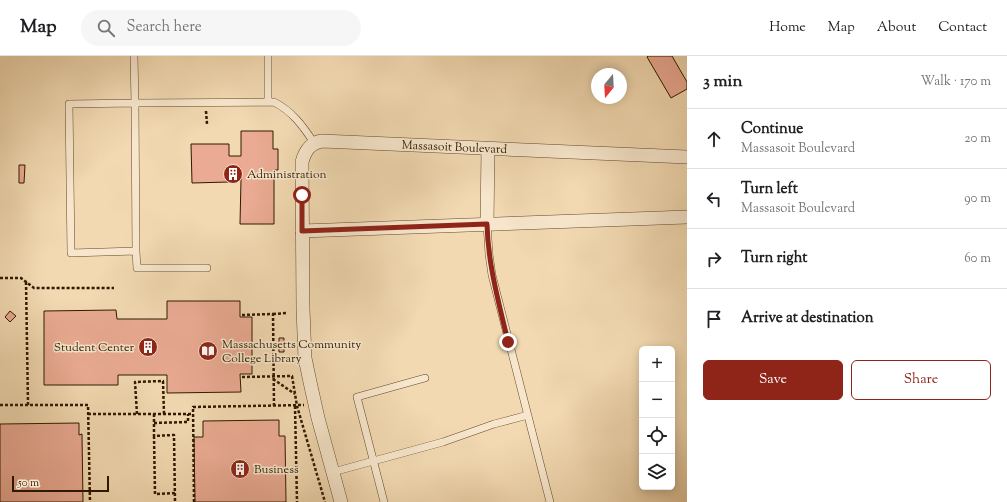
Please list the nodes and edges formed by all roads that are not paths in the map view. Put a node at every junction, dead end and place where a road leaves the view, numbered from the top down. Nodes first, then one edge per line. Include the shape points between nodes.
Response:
1 (134, 56) edge
2 (268, 56) edge
3 (268, 101) junction
4 (135, 103) junction
5 (314, 143) junction
6 (488, 149) junction
7 (687, 157) edge
8 (687, 217) edge
9 (487, 224) junction
10 (302, 231) junction
11 (136, 251) junction
12 (208, 268) dead end
13 (425, 378) dead end
14 (528, 415) junction
15 (374, 460) junction
16 (333, 472) junction
17 (341, 502) edge
18 (384, 502) edge
19 (550, 502) edge

1 - 4 lane
2 - 3 lane
3 - 4 lane
3 - 5 lane via 282,106 292,114
4 - 11 lane
4 - 11 lane via 69,104 71,253
5 - 6 street, Massasoit Boulevard via 322,141
5 - 10 street via 305,152 302,162
6 - 7 street, Massasoit Boulevard
6 - 9 street
8 - 9 street
9 - 10 street
9 - 14 lane via 492,275
10 - 16 street via 305,358
11 - 12 lane via 137,268
13 - 15 lane via 357,397
14 - 15 lane via 443,442
14 - 19 lane
15 - 16 lane
15 - 18 lane
16 - 17 street

